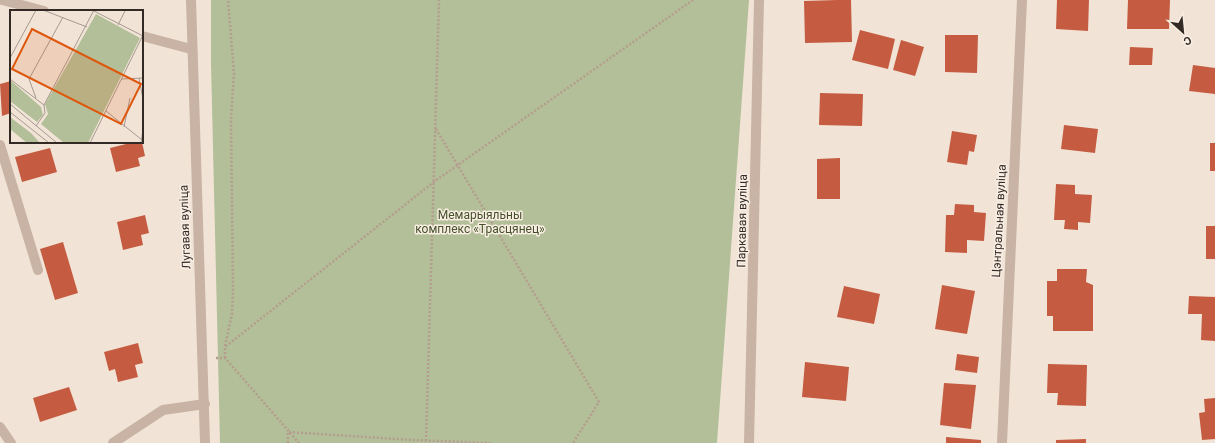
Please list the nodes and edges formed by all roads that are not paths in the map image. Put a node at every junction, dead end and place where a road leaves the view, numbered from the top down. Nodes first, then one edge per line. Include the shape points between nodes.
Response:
1 (2, 0) edge
2 (191, 0) edge
3 (760, 0) edge
4 (1022, 0) edge
5 (40, 10) edge
6 (143, 36) edge
7 (192, 49) junction
8 (0, 145) edge
9 (38, 270) dead end
10 (206, 404) junction
11 (0, 427) edge
12 (11, 443) edge
13 (113, 443) edge
14 (205, 443) edge
15 (750, 443) edge
16 (1002, 443) edge

1 - 5 street
2 - 7 street, Лугавая вуліца
3 - 15 street, Паркавая вуліца
4 - 16 street, Цэнтральная вуліца
6 - 7 street
7 - 10 street, Лугавая вуліца
8 - 9 street
10 - 13 street via 163,410
10 - 14 street, Лугавая вуліца
11 - 12 street

